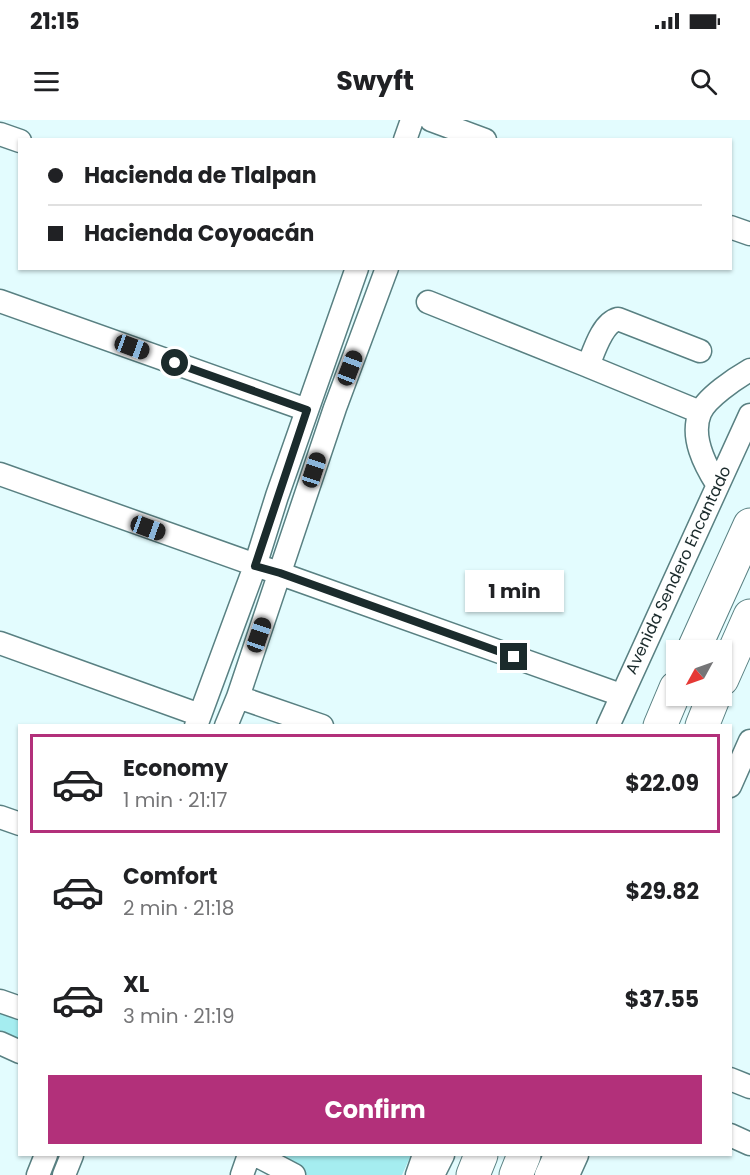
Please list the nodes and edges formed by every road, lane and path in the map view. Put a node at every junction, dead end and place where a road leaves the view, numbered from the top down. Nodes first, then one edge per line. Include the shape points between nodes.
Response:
1 (412, 120) edge
2 (437, 126) edge
3 (0, 134) edge
4 (406, 138) edge
5 (478, 138) edge
6 (18, 140) edge
7 (732, 228) edge
8 (750, 234) edge
9 (356, 270) edge
10 (386, 270) edge
11 (0, 301) edge
12 (428, 302) dead end
13 (700, 351) dead end
14 (588, 366) junction
15 (750, 370) edge
16 (307, 410) junction
17 (700, 412) junction
18 (750, 415) edge
19 (0, 474) edge
20 (717, 484) junction
21 (750, 525) edge
22 (255, 566) junction
23 (280, 573) junction
24 (750, 616) edge
25 (698, 640) edge
26 (0, 643) edge
27 (732, 656) edge
28 (621, 695) junction
29 (238, 697) junction
30 (668, 706) edge
31 (710, 706) edge
32 (198, 720) edge
33 (227, 724) edge
34 (316, 724) edge
35 (609, 724) edge
36 (661, 724) edge
37 (703, 724) edge
38 (750, 741) edge
39 (732, 782) edge
40 (0, 817) edge
41 (18, 823) edge
42 (0, 1001) edge
43 (18, 1007) edge
44 (0, 1043) edge
45 (18, 1051) edge
46 (732, 1079) edge
47 (750, 1087) edge
48 (732, 1136) edge
49 (750, 1144) edge
50 (46, 1156) edge
51 (72, 1156) edge
52 (249, 1156) edge
53 (258, 1156) edge
54 (424, 1156) edge
55 (442, 1156) edge
56 (481, 1156) edge
57 (524, 1156) edge
58 (555, 1156) edge
59 (577, 1156) edge
60 (38, 1175) edge
61 (64, 1175) edge
62 (242, 1175) edge
63 (294, 1175) edge
64 (417, 1175) edge
65 (433, 1175) edge
66 (473, 1175) edge
67 (516, 1175) edge
68 (546, 1175) edge
69 (568, 1175) edge

1 - 4 street
2 - 5 street
3 - 6 street
7 - 8 street
9 - 16 street
10 - 23 street
11 - 16 street
12 - 14 street
13 - 14 street via 618,319 606,326
14 - 17 street
15 - 17 street via 712,397
16 - 22 street
17 - 20 street via 700,450
18 - 20 street, Avenida Sendero Encantado
19 - 22 street
20 - 28 street, Avenida Sendero Encantado
21 - 25 highway
22 - 23 street
22 - 32 street
23 - 28 street
23 - 29 street
24 - 27 highway
26 - 32 street
28 - 35 street, Avenida Sendero Encantado
29 - 33 street
29 - 34 street
30 - 36 highway
31 - 37 highway
38 - 39 street
40 - 41 street
42 - 43 street
44 - 45 street
46 - 47 street
48 - 49 street
50 - 60 street
51 - 61 street
52 - 62 street
53 - 63 street
54 - 64 street
55 - 65 street
56 - 66 highway
57 - 67 highway
58 - 68 street
59 - 69 street

